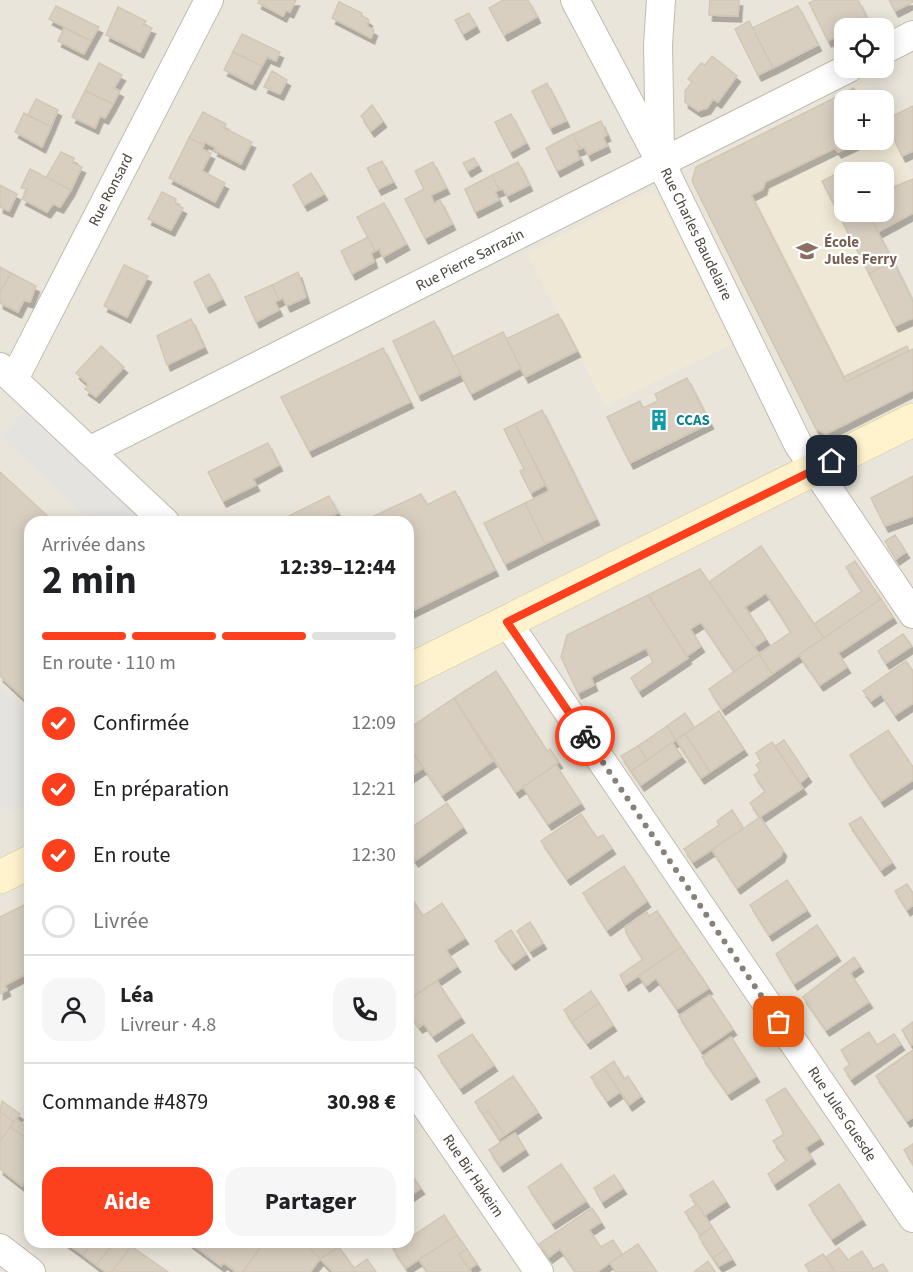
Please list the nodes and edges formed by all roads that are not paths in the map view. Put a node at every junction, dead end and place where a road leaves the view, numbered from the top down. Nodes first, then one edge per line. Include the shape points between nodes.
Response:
1 (209, 0) edge
2 (575, 0) edge
3 (661, 0) edge
4 (913, 35) edge
5 (894, 45) edge
6 (834, 75) edge
7 (660, 161) junction
8 (7, 373) edge
9 (913, 420) edge
10 (89, 451) junction
11 (813, 470) junction
12 (159, 516) edge
13 (913, 614) edge
14 (507, 622) junction
15 (414, 668) edge
16 (414, 1089) edge
17 (913, 1218) edge
18 (0, 1248) edge
19 (32, 1272) edge
20 (539, 1272) edge

1 - 8 street, Rue Ronsard
2 - 7 street, Rue Charles Baudelaire
3 - 7 street
4 - 5 street
6 - 7 street, Rue Pierre Sarrazin
7 - 10 street, Rue Pierre Sarrazin
7 - 11 street, Rue Charles Baudelaire
8 - 10 street
9 - 11 street
10 - 12 street
11 - 13 street, Rue Charles Baudelaire
11 - 14 street
14 - 15 street
14 - 17 street, Rue Jules Guesde
16 - 20 street, Rue Bir Hakeim
18 - 19 street

